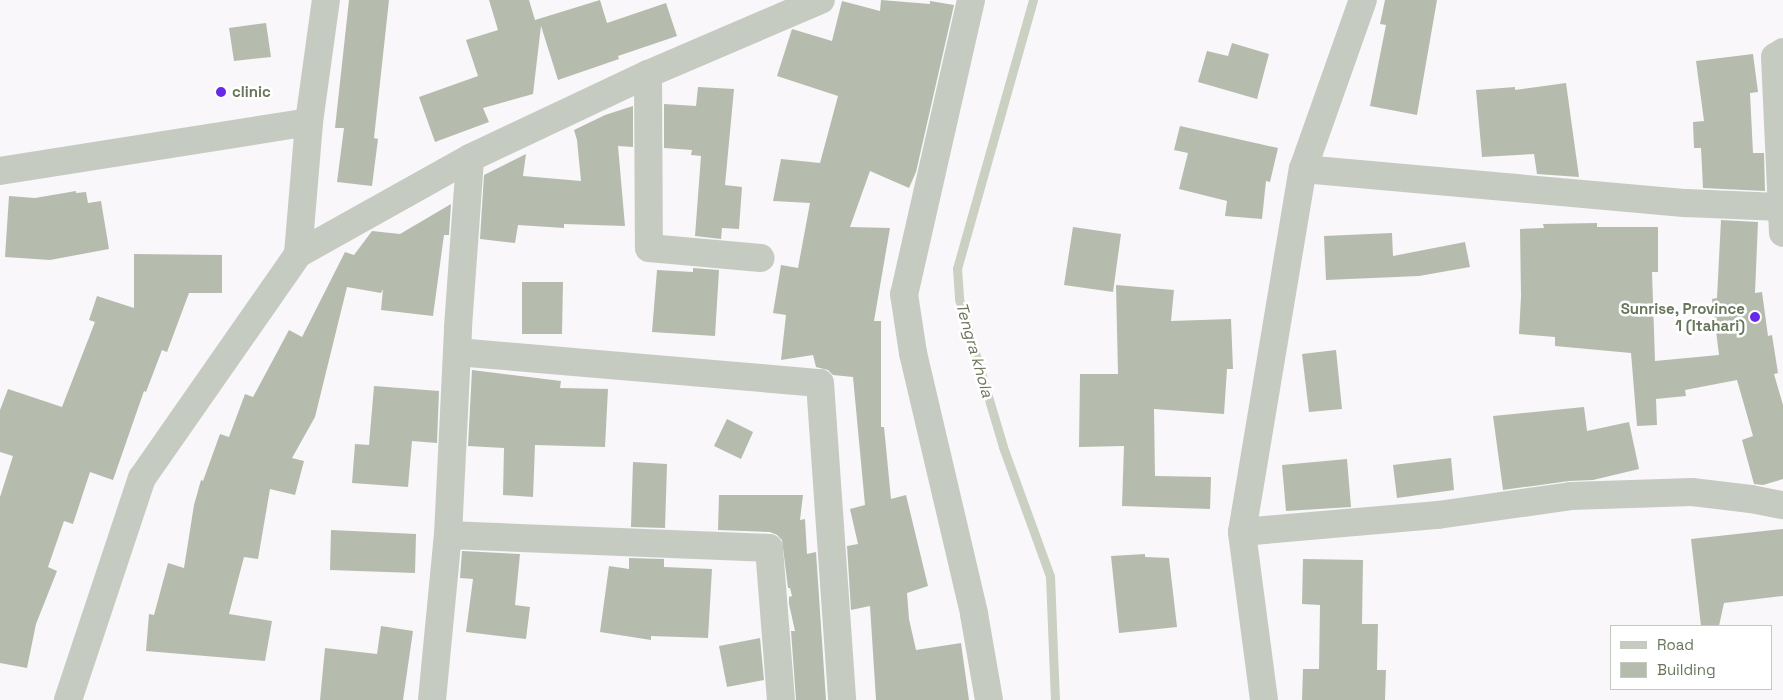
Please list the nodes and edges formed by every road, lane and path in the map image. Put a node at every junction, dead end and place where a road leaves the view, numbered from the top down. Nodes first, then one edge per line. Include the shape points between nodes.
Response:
1 (326, 0) edge
2 (821, 0) edge
3 (971, 0) edge
4 (1363, 0) edge
5 (1783, 52) edge
6 (648, 74) junction
7 (309, 122) junction
8 (470, 158) junction
9 (1303, 169) junction
10 (0, 171) edge
11 (1782, 216) edge
12 (298, 254) junction
13 (762, 258) dead end
14 (457, 352) junction
15 (1783, 505) edge
16 (1242, 532) junction
17 (448, 535) junction
18 (68, 700) edge
19 (432, 700) edge
20 (781, 700) edge
21 (842, 700) edge
22 (989, 700) edge
23 (1264, 700) edge

1 - 7 street
2 - 6 street
3 - 22 street via 904,294 913,353 974,614
4 - 9 street
5 - 11 street via 1775,57
6 - 8 street
6 - 13 street via 649,248
7 - 10 street
7 - 12 street
8 - 12 street
8 - 14 street
9 - 11 street via 1686,203
9 - 16 street
12 - 18 street via 142,478
14 - 17 street
14 - 21 street via 820,383
15 - 16 street via 1692,492 1571,496 1438,515
16 - 23 street
17 - 19 street
17 - 20 street via 769,548

